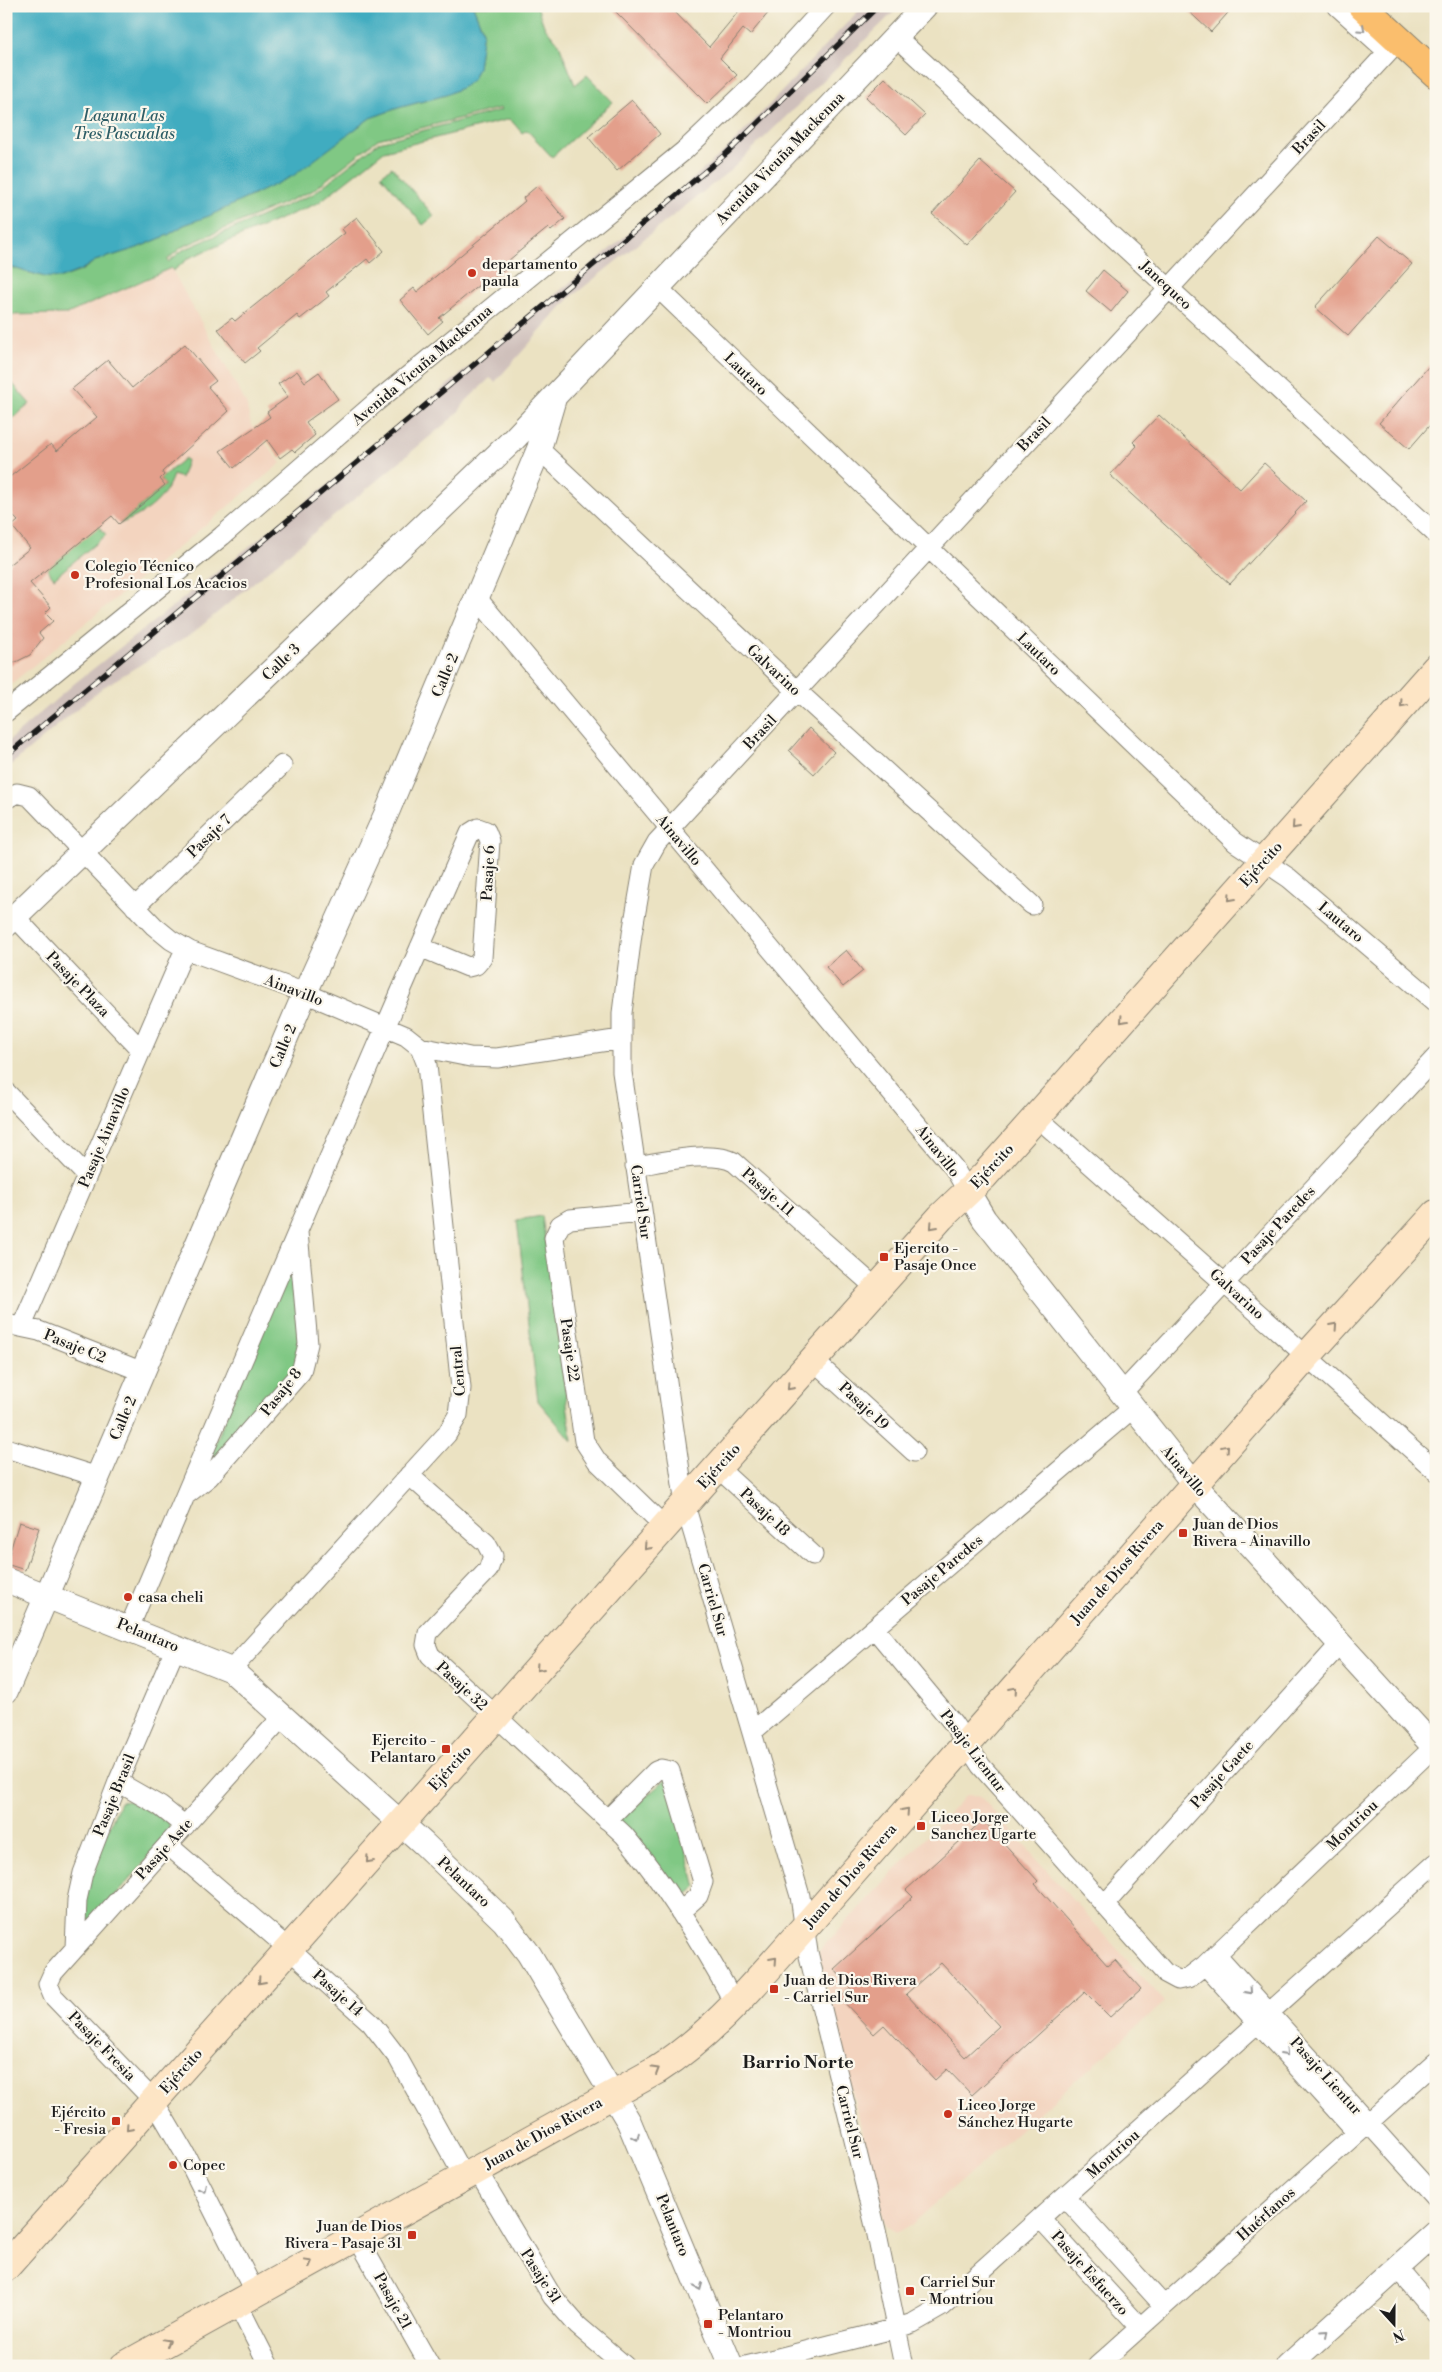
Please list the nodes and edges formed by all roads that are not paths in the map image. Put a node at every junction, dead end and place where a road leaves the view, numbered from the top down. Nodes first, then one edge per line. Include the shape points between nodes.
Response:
1 (826, 6) edge
2 (925, 6) edge
3 (1337, 6) edge
4 (1362, 6) edge
5 (896, 37) junction
6 (1393, 46) junction
7 (1436, 74) edge
8 (656, 287) junction
9 (1169, 288) junction
10 (554, 398) junction
11 (513, 440) junction
12 (539, 450) junction
13 (1436, 534) edge
14 (929, 548) junction
15 (477, 598) junction
16 (1436, 668) edge
17 (797, 692) junction
18 (6, 712) edge
19 (282, 765) dead end
20 (15, 796) edge
21 (670, 829) junction
22 (82, 851) junction
23 (1264, 862) junction
24 (1032, 905) dead end
25 (135, 907) junction
26 (10, 921) edge
27 (420, 947) junction
28 (185, 948) junction
29 (305, 993) junction
30 (1436, 1003) edge
31 (385, 1027) junction
32 (621, 1039) junction
33 (420, 1047) junction
34 (141, 1050) junction
35 (1436, 1057) edge
36 (6, 1092) edge
37 (1038, 1116) junction
38 (635, 1166) junction
39 (87, 1176) junction
40 (968, 1192) junction
41 (642, 1212) junction
42 (1436, 1214) edge
43 (298, 1229) junction
44 (1224, 1283) junction
45 (877, 1289) junction
46 (14, 1325) edge
47 (1306, 1356) junction
48 (814, 1360) junction
49 (143, 1372) junction
50 (1127, 1401) junction
51 (6, 1448) edge
52 (914, 1452) dead end
53 (718, 1468) junction
54 (1436, 1471) edge
55 (409, 1475) junction
56 (98, 1477) junction
57 (1194, 1484) junction
58 (185, 1496) junction
59 (685, 1505) junction
60 (666, 1527) junction
61 (813, 1555) dead end
62 (6, 1580) edge
63 (47, 1595) junction
64 (129, 1628) junction
65 (874, 1628) junction
66 (1340, 1644) junction
67 (176, 1647) junction
68 (231, 1670) junction
69 (6, 1691) edge
70 (283, 1716) junction
71 (496, 1717) junction
72 (752, 1732) junction
73 (966, 1744) junction
74 (1435, 1747) edge
75 (118, 1782) junction
76 (607, 1820) junction
77 (401, 1823) junction
78 (185, 1826) junction
79 (168, 1845) junction
80 (1436, 1863) edge
81 (1104, 1905) junction
82 (680, 1912) junction
83 (804, 1927) junction
84 (75, 1948) junction
85 (289, 1948) junction
86 (1211, 1960) junction
87 (1178, 1980) joint
88 (48, 1984) joint
89 (735, 2004) junction
90 (1264, 2018) junction
91 (1436, 2062) edge
92 (614, 2094) junction
93 (154, 2100) junction
94 (1362, 2128) junction
95 (470, 2174) junction
96 (1065, 2197) junction
97 (1436, 2198) edge
98 (1041, 2219) junction
99 (1436, 2233) edge
100 (357, 2237) junction
101 (6, 2267) edge
102 (1397, 2268) junction
103 (246, 2298) junction
104 (1164, 2306) junction
105 (1436, 2314) edge
106 (1140, 2327) junction
107 (897, 2328) junction
108 (1299, 2362) edge
109 (124, 2366) edge
110 (269, 2366) edge
111 (430, 2366) edge
112 (625, 2366) edge
113 (731, 2366) edge
114 (746, 2366) edge
115 (904, 2366) edge
116 (1097, 2366) edge

1 - 18 street, Avenida Vicuña Mackenna via 755,83 685,150 376,402 222,536
2 - 5 street, Avenida Vicuña Mackenna
3 -> 6 street
4 - 6 main road
5 - 8 street, Avenida Vicuña Mackenna
5 - 9 street, Janequeo
6 - 7 main road
6 - 9 street, Brasil
8 - 10 street, Avenida Vicuña Mackenna
8 - 14 street, Lautaro
9 - 13 street, Janequeo
9 - 14 street, Brasil
10 - 11 street, Calle 3
10 - 12 street, Calle 2
11 - 12 street, Galvarino
11 - 22 street, Calle 3
12 - 15 street, Calle 2
12 - 17 street, Galvarino
14 - 17 street, Brasil
14 - 23 street, Lautaro via 1235,842
15 - 21 street, Ainavillo
15 - 29 street, Calle 2 via 387,812
16 -> 23 main road, Ejército
17 - 21 street, Brasil
17 - 24 street, Galvarino
19 - 25 street, Pasaje 7
20 - 22 street, Ainavillo via 34,801
21 - 32 street, Carriel Sur via 651,850 644,865 632,934
21 - 40 street, Ainavillo via 954,1168
22 - 25 street, Ainavillo
22 - 26 street, Calle 3
23 - 30 street, Lautaro via 1289,878
23 -> 37 main road, Ejército
25 - 28 street, Ainavillo via 162,934
26 - 34 street, Pasaje Plaza
27 - 27 street, Pasaje 6 via 468,967 476,965 482,958 490,841 486,831 478,828 470,833
27 - 31 street, Pasaje 6
28 - 29 street, Ainavillo
28 - 34 street, Pasaje Ainavillo
29 - 31 street, Ainavillo
29 - 49 street, Calle 2
31 - 33 street, Ainavillo via 406,1036
31 - 43 street, Pasaje 8
32 - 33 street, Ainavillo via 497,1058 470,1057
32 - 38 street, Carriel Sur via 622,1072
33 - 55 street, Central via 427,1065 461,1406 454,1425
34 - 39 street, Pasaje Ainavillo
35 - 44 street, Pasaje Paredes
36 - 39 street
37 - 40 main road, Ejército
37 - 44 street, Galvarino
38 - 41 street, Carriel Sur
38 - 45 street, Pasaje .11 via 713,1156 734,1162
39 - 46 street, Pasaje Ainavillo
40 -> 45 main road, Ejército via 941,1217
40 - 50 street, Ainavillo via 984,1219
41 - 59 street, Carriel Sur
41 - 60 street, Pasaje 22 via 570,1219 556,1231 555,1245 584,1441 597,1460
47 -> 42 main road, Juan de Dios Rivera
43 - 58 street, Pasaje 8
43 - 58 street, Pasaje 8 via 308,1344 300,1372 209,1477
44 - 47 street, Galvarino
44 - 50 street, Pasaje Paredes
45 - 48 main road, Ejército
46 - 49 street, Pasaje C2
47 - 54 street, Galvarino
57 -> 47 main road, Juan de Dios Rivera
48 - 52 street, Pasaje 19
48 -> 53 main road, Ejército
49 - 56 street, Calle 2
50 - 57 street, Ainavillo
50 - 65 street, Pasaje Paredes
51 - 56 street
53 - 59 main road, Ejército
53 - 61 street, Pasaje 18
55 - 68 street, Central
55 - 71 street, Pasaje 32 via 491,1549 491,1566 431,1629 426,1645 433,1658
56 - 63 street, Calle 2
57 - 66 street, Ainavillo
73 -> 57 main road, Juan de Dios Rivera
58 - 64 street, Pasaje 8
59 - 60 main road, Ejército
59 - 72 street, Carriel Sur
60 -> 71 main road, Ejército
62 - 63 street, Pelantaro
63 - 64 street, Pelantaro
63 - 69 street, Calle 2
64 - 67 street, Pelantaro
65 - 72 street, Pasaje Paredes
65 - 73 street, Pasaje Lientur via 954,1723
66 - 74 street, Ainavillo
66 - 81 street, Pasaje Gaete
67 - 68 street, Pelantaro
67 - 75 street, Pasaje Brasil
68 - 70 street, Pelantaro
70 - 77 street, Pelantaro
70 - 78 street, Pasaje Aste
71 - 76 street, Pasaje 32
71 - 77 main road, Ejército
72 - 83 street, Carriel Sur via 800,1896
73 - 81 street, Pasaje Lientur via 981,1766
83 -> 73 main road, Juan de Dios Rivera
74 - 86 street, Montriou
75 - 78 street via 160,1806
75 - 84 street, Pasaje Brasil via 82,1874 76,1900
76 - 82 street, Pasaje 32 via 624,1835
76 - 82 street via 656,1771 661,1768 670,1771 703,1882 698,1896
77 -> 85 main road, Ejército
77 - 92 street, Pelantaro via 491,1907 516,1936
78 - 79 street, Pasaje Aste
79 - 84 street, Pasaje Aste
79 - 85 street, Pasaje 14
80 - 90 street, Montriou
81 - 87 street, Pasaje Lientur via 1165,1972
82 - 89 street, Pasaje 32
89 -> 83 main road, Juan de Dios Rivera
83 - 107 street, Carriel Sur
84 - 88 street, Pasaje Aste
85 -> 93 main road, Ejército
85 - 95 street, Pasaje 14 via 358,2009 383,2038
86 - 87 street, Montriou via 1188,1978
86 -> 90 street, Pasaje Lientur
88 - 93 street, Pasaje Fresia via 53,1996
92 -> 89 main road, Juan de Dios Rivera via 676,2058
90 -> 94 street, Pasaje Lientur
90 - 96 street, Montriou
91 - 94 street, Huérfanos
92 - 95 main road, Juan de Dios Rivera
92 -> 113 street, Pelantaro via 640,2145
93 -> 101 main road, Ejército
93 -> 103 street, Pasaje Fresia via 185,2154
94 - 97 street, Pasaje Lientur
94 - 104 street, Huérfanos
95 - 100 main road, Juan de Dios Rivera
95 - 112 street, Pasaje 31 via 552,2296 578,2326
96 - 98 street, Montriou
96 - 104 street
98 - 106 street, Pasaje Esfuerzo
98 - 107 street, Montriou via 953,2298 928,2315
99 - 102 street
103 -> 100 main road, Juan de Dios Rivera
100 - 111 street, Pasaje 21
102 - 105 street
108 -> 102 street
109 -> 103 main road, Juan de Dios Rivera
103 - 110 street, Pasaje Fresia
104 - 106 street, Huérfanos
106 - 116 street, Huérfanos
107 - 114 street, Montriou
107 - 115 street, Carriel Sur

